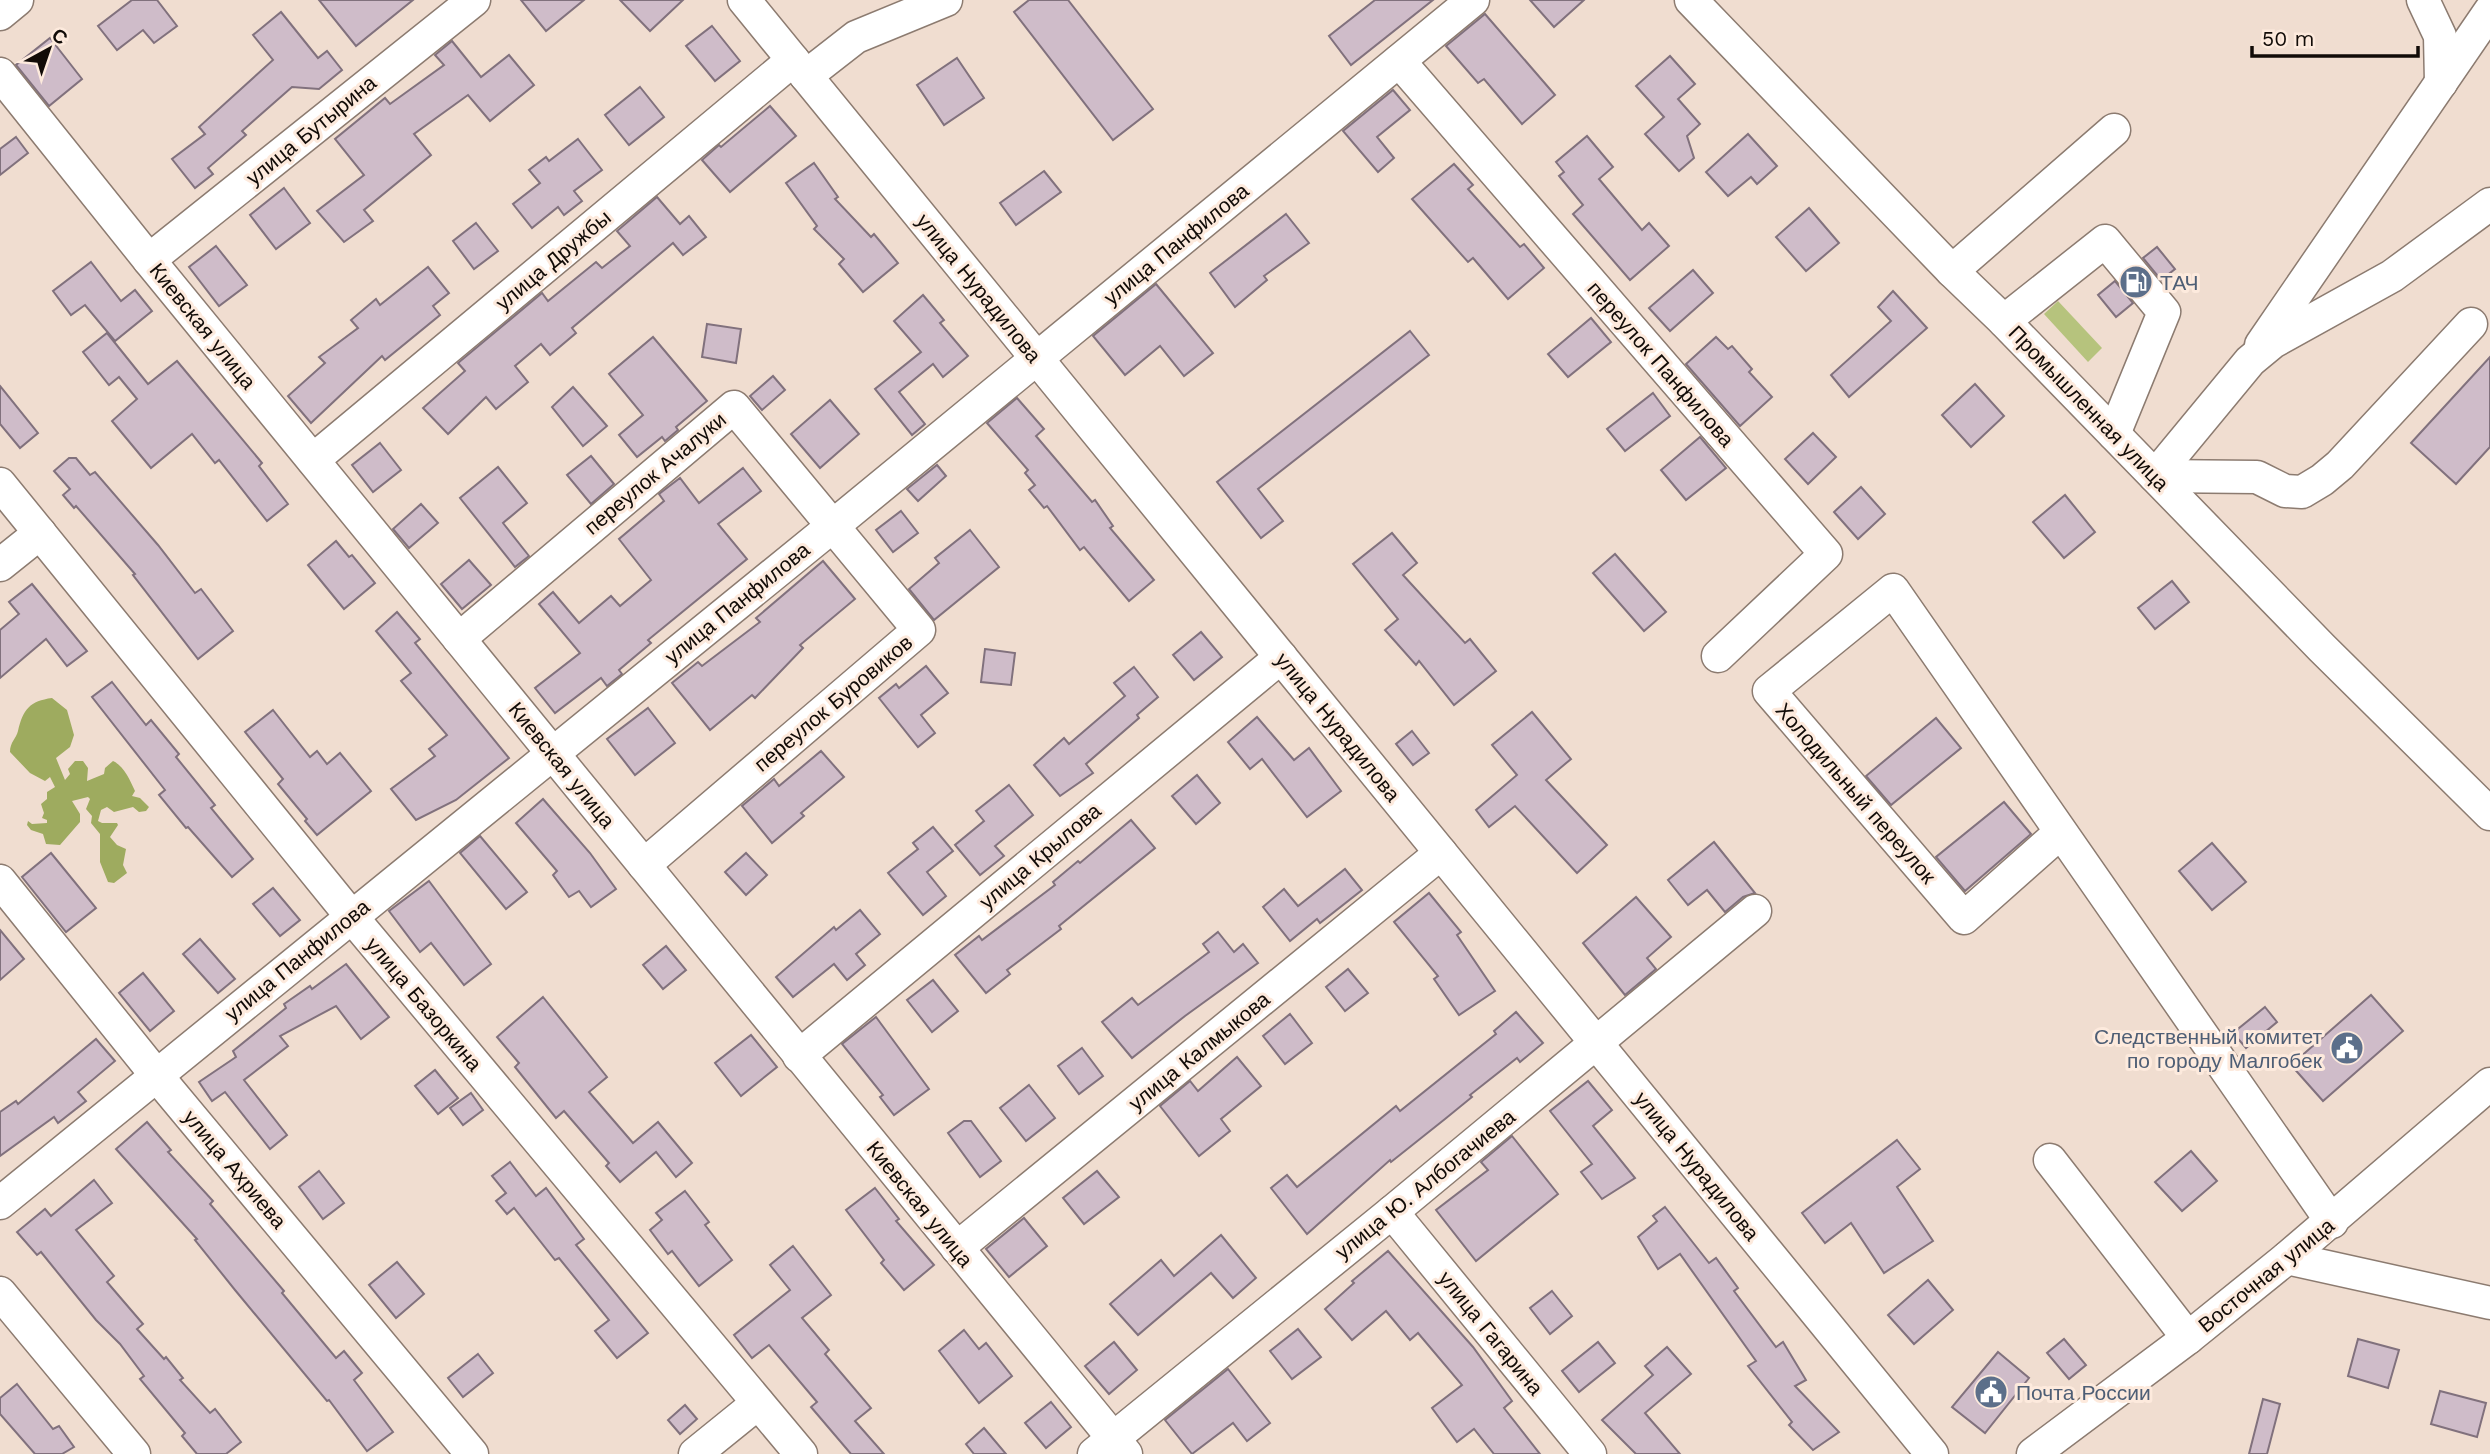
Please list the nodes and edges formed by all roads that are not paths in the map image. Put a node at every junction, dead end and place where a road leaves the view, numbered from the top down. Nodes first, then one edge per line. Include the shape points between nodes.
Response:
1 (17, 0) edge
2 (474, 0) edge
3 (744, 0) edge
4 (946, 0) edge
5 (1473, 0) edge
6 (1691, 0) edge
7 (2423, 0) edge
8 (2490, 11) edge
9 (0, 14) edge
10 (1399, 61) junction
11 (800, 68) junction
12 (0, 74) edge
13 (2441, 83) junction
14 (2114, 130) dead end
15 (2490, 204) edge
16 (149, 260) junction
17 (1952, 271) junction
18 (2004, 321) junction
19 (2471, 324) dead end
20 (1037, 358) junction
21 (2250, 361) junction
22 (2114, 433) junction
23 (313, 460) junction
24 (2155, 476) junction
25 (0, 484) edge
26 (834, 525) junction
27 (40, 533) junction
28 (0, 565) edge
29 (458, 639) junction
30 (1718, 656) dead end
31 (1280, 657) junction
32 (552, 753) junction
33 (2490, 814) edge
34 (2061, 832) junction
35 (1441, 853) junction
36 (644, 865) junction
37 (0, 881) edge
38 (1755, 911) dead end
39 (351, 916) junction
40 (1596, 1043) junction
41 (799, 1056) junction
42 (158, 1076) junction
43 (2490, 1084) edge
44 (2050, 1160) dead end
45 (0, 1203) edge
46 (1392, 1212) junction
47 (2332, 1222) junction
48 (957, 1248) junction
49 (2287, 1258) junction
50 (0, 1293) edge
51 (2490, 1303) edge
52 (2188, 1338) junction
53 (758, 1403) junction
54 (1110, 1449) edge
55 (134, 1454) edge
56 (472, 1454) edge
57 (695, 1454) edge
58 (801, 1454) edge
59 (1590, 1454) edge
60 (1932, 1454) edge
61 (2033, 1454) edge

1 - 9 street
2 - 16 street, улица Бутырина
3 - 11 street, улица Нурадилова
4 - 11 street, улица Дружбы via 856,37
5 - 10 street, улица Панфилова
6 - 17 street, Промышленная улица
7 - 13 street via 2440,37
8 - 13 street
10 - 20 street, улица Панфилова
10 - 30 street, переулок Панфилова via 1826,554
11 - 20 street, улица Нурадилова
11 - 23 street, улица Дружбы
12 - 16 street, Киевская улица
13 - 21 street
14 - 17 street
15 - 21 street via 2392,276 2273,342
16 - 23 street, Киевская улица
17 - 18 street, Промышленная улица
18 - 22 street, Промышленная улица
18 - 22 street via 2105,242 2164,312
19 - 24 street via 2340,465 2302,492 2285,491 2257,477
20 - 26 street, улица Панфилова
20 - 31 street, улица Нурадилова
21 - 24 street
22 - 24 street, Промышленная улица
23 - 29 street, Киевская улица
24 - 33 street, Промышленная улица
25 - 27 street, улица Базоркина
26 - 29 street, переулок Ачалуки via 734,407
26 - 32 street, улица Панфилова
26 - 36 street, переулок Буровиков via 919,630
27 - 28 street
27 - 39 street, улица Базоркина
29 - 32 street, Киевская улица
31 - 35 street, улица Нурадилова
31 - 41 street, улица Крылова
32 - 36 street, Киевская улица
32 - 39 street, улица Панфилова
34 - 34 street, Холодильный переулок via 1964,918 1769,691 1893,590
34 - 47 street, Холодильный переулок
35 - 40 street, улица Нурадилова
35 - 48 street, улица Калмыкова
36 - 41 street, Киевская улица
37 - 42 street, улица Ахриева
38 - 40 street, улица Ю. Албогачиева
39 - 42 street, улица Панфилова
39 - 53 street, улица Базоркина
40 - 46 street, улица Ю. Албогачиева
40 - 60 street, улица Нурадилова
41 - 48 street, Киевская улица
42 - 45 street, улица Панфилова
42 - 56 street, улица Ахриева
43 - 47 street, Восточная улица
44 - 52 street
46 - 54 street, улица Ю. Албогачиева
46 - 59 street, улица Гагарина
47 - 49 street, Восточная улица
48 - 54 street, Киевская улица
49 - 51 street
49 - 52 street, Восточная улица
50 - 55 street
52 - 61 street, Восточная улица
53 - 57 street
53 - 58 street, улица Базоркина

